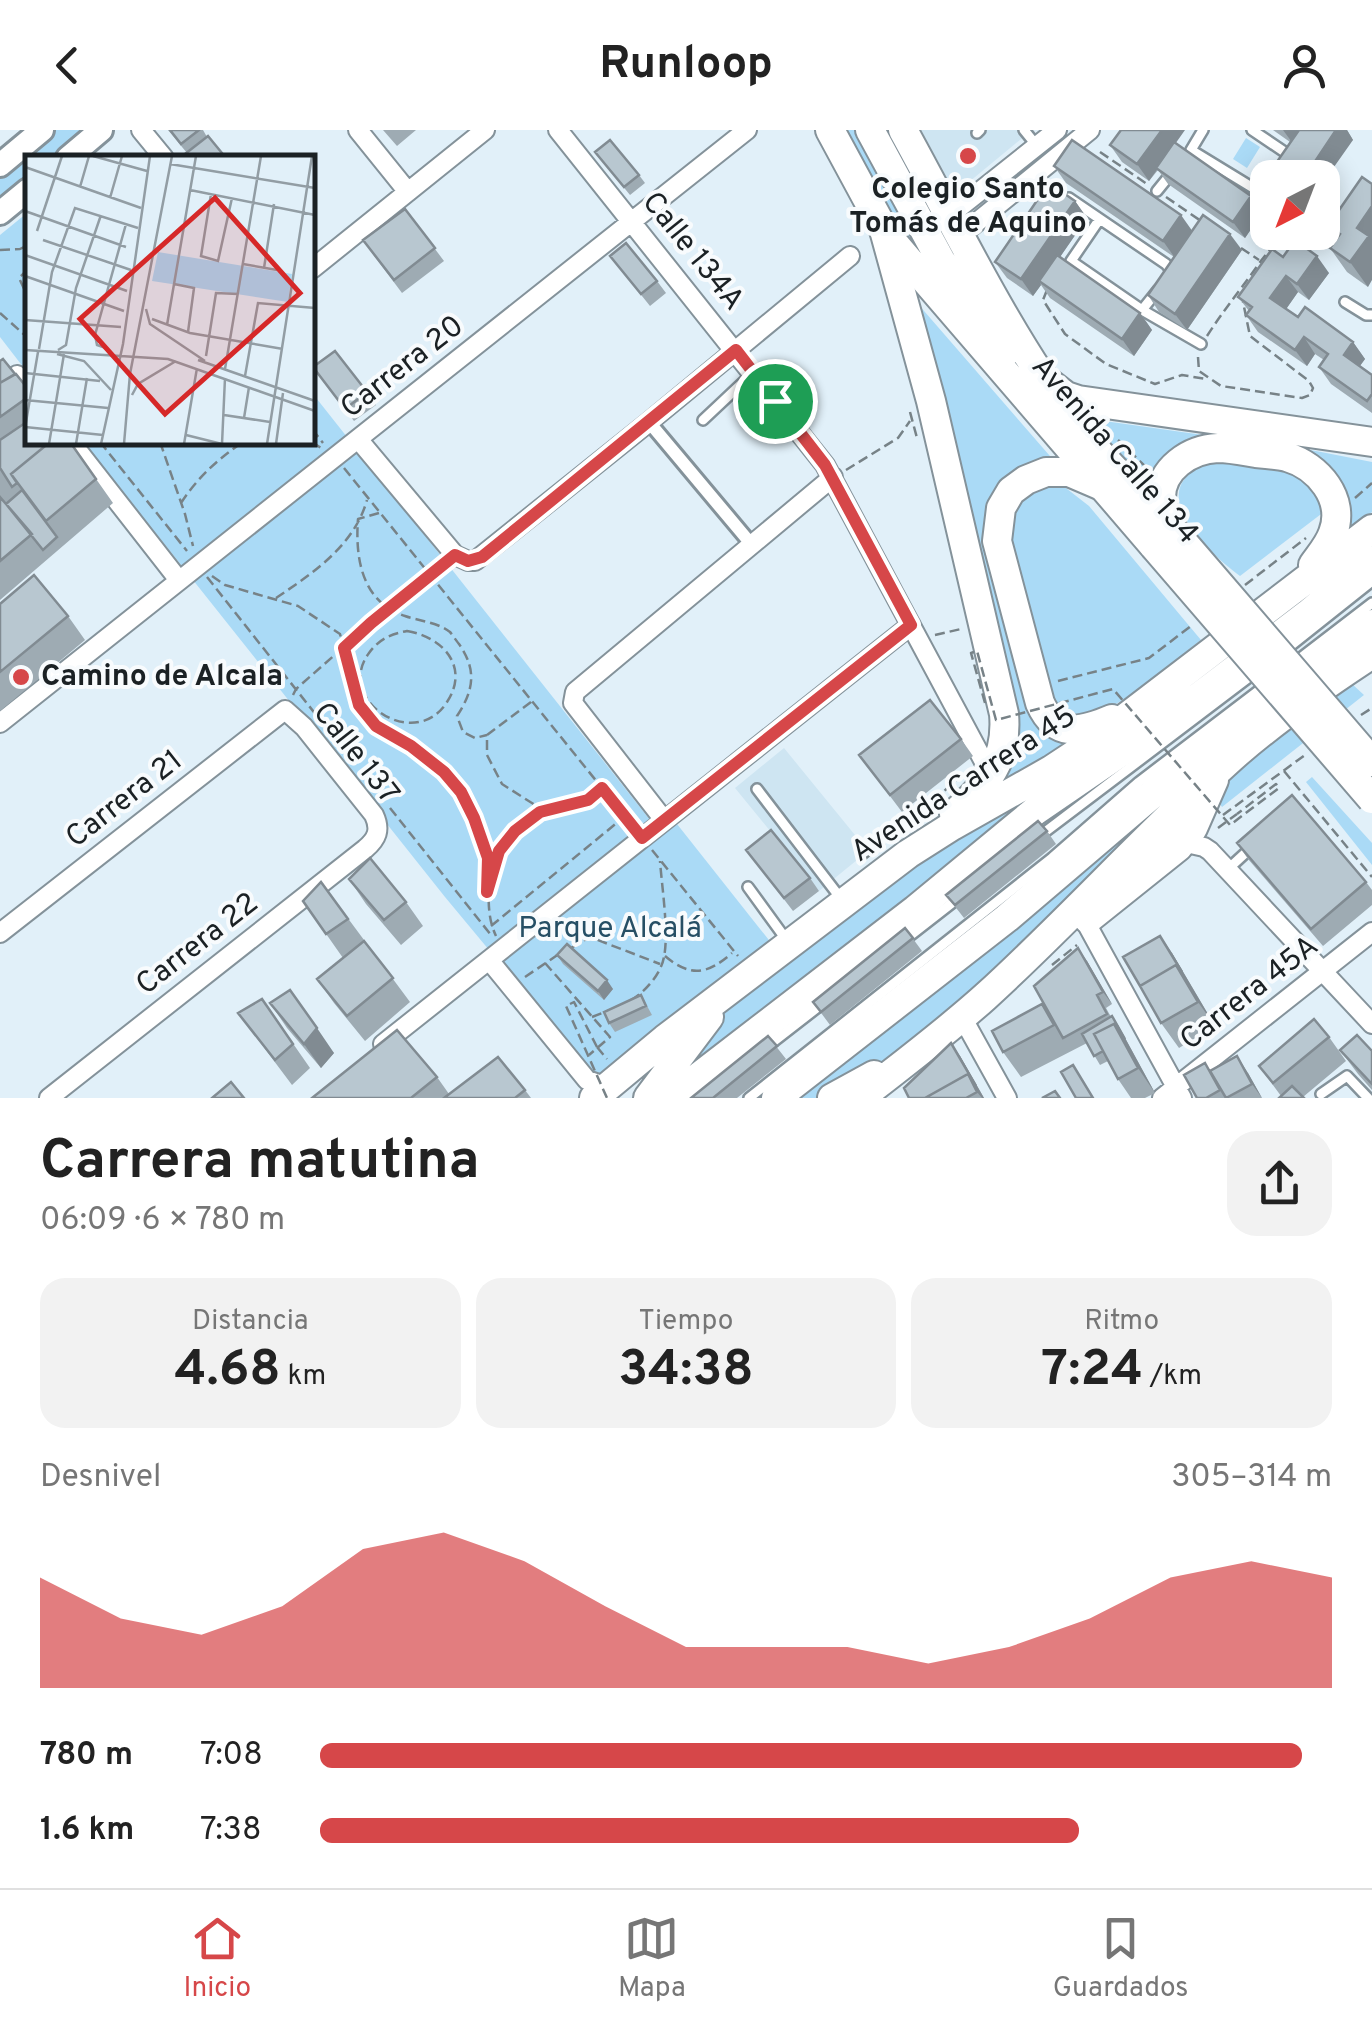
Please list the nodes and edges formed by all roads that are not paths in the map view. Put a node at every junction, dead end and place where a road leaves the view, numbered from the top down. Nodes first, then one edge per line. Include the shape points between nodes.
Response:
1 (42, 130) edge
2 (101, 130) edge
3 (141, 130) edge
4 (358, 130) edge
5 (485, 130) edge
6 (558, 130) edge
7 (746, 130) edge
8 (830, 130) edge
9 (870, 130) edge
10 (903, 130) edge
11 (1024, 130) edge
12 (1057, 130) edge
13 (1090, 130) edge
14 (1203, 130) edge
15 (1252, 130) edge
16 (1037, 146) junction
17 (1191, 150) junction
18 (72, 155) edge
19 (162, 155) edge
20 (1290, 155) edge
21 (1020, 159) junction
22 (0, 164) edge
23 (1040, 177) junction
24 (1250, 186) edge
25 (1057, 190) edge
26 (1157, 191) road end
27 (25, 192) edge
28 (408, 192) junction
29 (0, 213) edge
30 (1099, 220) junction
31 (631, 222) junction
32 (955, 225) junction
33 (884, 230) junction
34 (850, 256) dead end
35 (315, 267) edge
36 (1346, 302) dead end
37 (1142, 310) junction
38 (1372, 316) edge
39 (1201, 344) road end
40 (736, 350) junction
41 (753, 373) junction
42 (1044, 379) junction
43 (703, 420) dead end
44 (648, 422) junction
45 (1080, 430) junction
46 (358, 439) junction
47 (1372, 442) edge
48 (73, 453) edge
49 (833, 477) junction
50 (1104, 487) junction
51 (1372, 529) edge
52 (1162, 537) junction
53 (752, 544) junction
54 (1372, 561) edge
55 (178, 579) junction
56 (1372, 581) edge
57 (1281, 599) junction
58 (1372, 603) edge
59 (1372, 624) edge
60 (915, 632) junction
61 (1372, 654) edge
62 (1136, 709) junction
63 (285, 710) joint
64 (0, 722) edge
65 (1372, 762) edge
66 (986, 765) junction
67 (1219, 770) junction
68 (757, 790) dead end
69 (1372, 799) edge
70 (664, 820) junction
71 (378, 833) joint
72 (1267, 834) edge
73 (1195, 839) junction
74 (1025, 847) edge
75 (908, 854) junction
76 (1228, 868) junction
77 (748, 887) dead end
78 (963, 895) edge
79 (844, 902) junction
80 (1085, 921) junction
81 (1372, 932) edge
82 (0, 933) edge
83 (790, 944) junction
84 (495, 954) junction
85 (886, 954) edge
86 (740, 970) junction
87 (1324, 970) junction
88 (840, 990) edge
89 (985, 997) junction
90 (962, 1017) junction
91 (1372, 1024) edge
92 (930, 1042) junction
93 (762, 1050) edge
94 (372, 1052) edge
95 (599, 1087) edge
96 (1173, 1094) edge
97 (1321, 1094) dead end
98 (49, 1098) edge
99 (648, 1098) edge
100 (671, 1098) edge
101 (749, 1098) edge
102 (776, 1098) edge
103 (832, 1098) edge
104 (860, 1098) edge
105 (1007, 1098) edge
106 (1368, 1098) edge

1 - 22 main road
2 - 18 main road
3 - 19 street
4 - 28 street
5 - 28 street
6 - 31 street, Calle 134A
7 - 31 street, Carrera 20
8 - 33 main road, Avenida Calle 134
9 - 45 main road via 941,261 1006,348
10 - 32 main road, Avenida Calle 134
11 - 16 lane
12 - 16 street
13 - 23 street
14 - 17 lane
15 - 20 lane
16 - 21 street
17 - 24 lane
17 - 26 lane
21 - 23 lane
21 - 32 street
23 - 32 street
25 - 30 lane
27 - 29 main road
28 - 35 street
30 - 37 lane via 1170,269
30 - 37 lane via 1070,261
31 - 40 street, Calle 134A
31 - 46 street, Carrera 20
32 - 42 main road, Avenida Calle 134
33 - 50 main road, Avenida Calle 134
33 - 66 main road via 1004,714 1004,747
34 - 40 street
36 - 38 lane
37 - 39 lane
40 - 41 street, Calle 134A
40 - 44 street
41 - 43 lane
41 - 49 street, Calle 134A
42 - 45 main road, Avenida Calle 134
42 - 47 main road via 1078,400
44 - 46 street via 482,557 468,561 455,555
44 - 53 street
45 - 52 main road, Avenida Calle 134
46 - 55 street, Carrera 20
48 - 55 street
49 - 53 street
49 - 60 street, Calle 134A
50 - 52 main road, Avenida Calle 134
50 - 62 main road via 1069,472 1026,480 1001,508 998,541 1046,716 1082,730
51 - 57 main road, Avenida Carrera 45
52 - 57 main road via 1164,480 1194,453 1222,448 1305,465 1328,487 1336,523 1322,553
52 - 65 main road, Avenida Calle 134, bridge
52 - 69 main road, Avenida Calle 134, bridge
53 - 70 street via 575,692 573,703
54 - 100 main road, Avenida Carrera 45 via 1175,715 1035,810
55 - 64 street, Carrera 20
56 - 74 lane
57 - 62 main road, Avenida Carrera 45
58 - 101 lane
59 - 102 main road
60 - 66 street, Calle 134A
60 - 70 street
61 - 67 main road
62 - 75 main road, Avenida Carrera 45 via 1052,770
63 - 71 street, Calle 137 via 374,816
63 - 82 street, Carrera 21
66 - 75 main road via 982,786
67 - 73 main road via 1192,828
67 - 89 main road
68 - 79 lane
70 - 84 street
71 - 98 street, Carrera 22
72 - 76 lane
73 - 76 street
73 - 80 main road
75 - 79 main road, Avenida Carrera 45
76 - 87 street
77 - 83 lane
78 - 85 lane
79 - 83 main road, Avenida Carrera 45
80 - 89 main road
80 - 96 street
81 - 87 street, Carrera 45A
83 - 86 main road, Avenida Carrera 45
84 - 94 street
84 - 95 street
86 - 95 main road, Avenida Carrera 45
86 - 99 main road
87 - 91 street
87 - 96 street, Carrera 45A
88 - 93 lane
89 - 90 main road
90 - 92 main road
90 - 105 street
92 - 103 main road
92 - 104 main road
97 - 106 lane via 1347,1076

